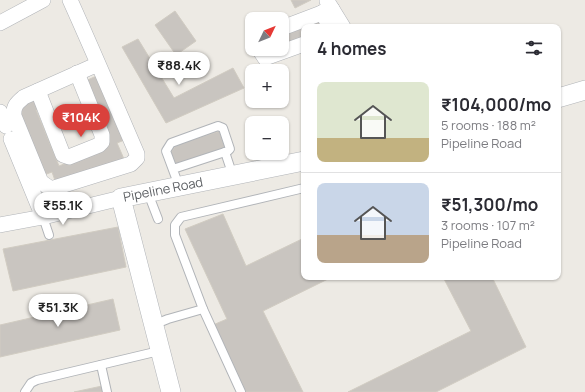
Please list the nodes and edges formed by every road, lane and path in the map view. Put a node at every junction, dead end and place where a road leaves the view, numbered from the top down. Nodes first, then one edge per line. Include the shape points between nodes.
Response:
1 (70, 0) edge
2 (38, 1) edge
3 (18, 4) edge
4 (327, 7) edge
5 (0, 23) edge
6 (329, 24) edge
7 (341, 24) edge
8 (289, 25) edge
9 (301, 45) edge
10 (289, 49) edge
11 (261, 56) edge
12 (271, 56) edge
13 (98, 64) junction
14 (77, 73) junction
15 (585, 90) edge
16 (38, 91) junction
17 (561, 97) edge
18 (0, 112) edge
19 (225, 152) junction
20 (301, 162) edge
21 (233, 176) junction
22 (176, 178) junction
23 (301, 189) edge
24 (148, 193) junction
25 (121, 198) junction
26 (43, 217) junction
27 (158, 219) dead end
28 (0, 225) edge
29 (49, 235) dead end
30 (203, 309) junction
31 (152, 325) junction
32 (159, 351) junction
33 (101, 365) junction
34 (25, 392) edge
35 (107, 392) edge
36 (171, 392) edge
37 (241, 392) edge

1 - 13 street
2 - 3 street
3 - 5 street
4 - 6 street
4 - 7 street
4 - 8 street
9 - 10 street
11 - 12 street
13 - 14 street
13 - 16 street via 137,154 137,158 131,164 56,189 46,186 41,182 14,116 16,103
14 - 16 street
14 - 16 street via 102,136 99,145 69,157 63,155
15 - 17 street
18 - 26 street
19 - 21 lane
19 - 22 lane
19 - 22 lane via 230,148 223,128 218,126 171,143 166,151
20 - 21 street, Pipeline Road
21 - 22 street, Pipeline Road
22 - 24 street, Pipeline Road
23 - 30 lane via 181,217 175,225 175,235
24 - 25 street, Pipeline Road
24 - 27 lane
25 - 26 street, Pipeline Road
25 - 31 street via 129,246
26 - 28 street, Pipeline Road
26 - 29 lane
30 - 31 lane
30 - 37 lane
31 - 32 street
32 - 33 lane
32 - 36 street
33 - 34 lane via 37,380 31,383
33 - 35 lane

